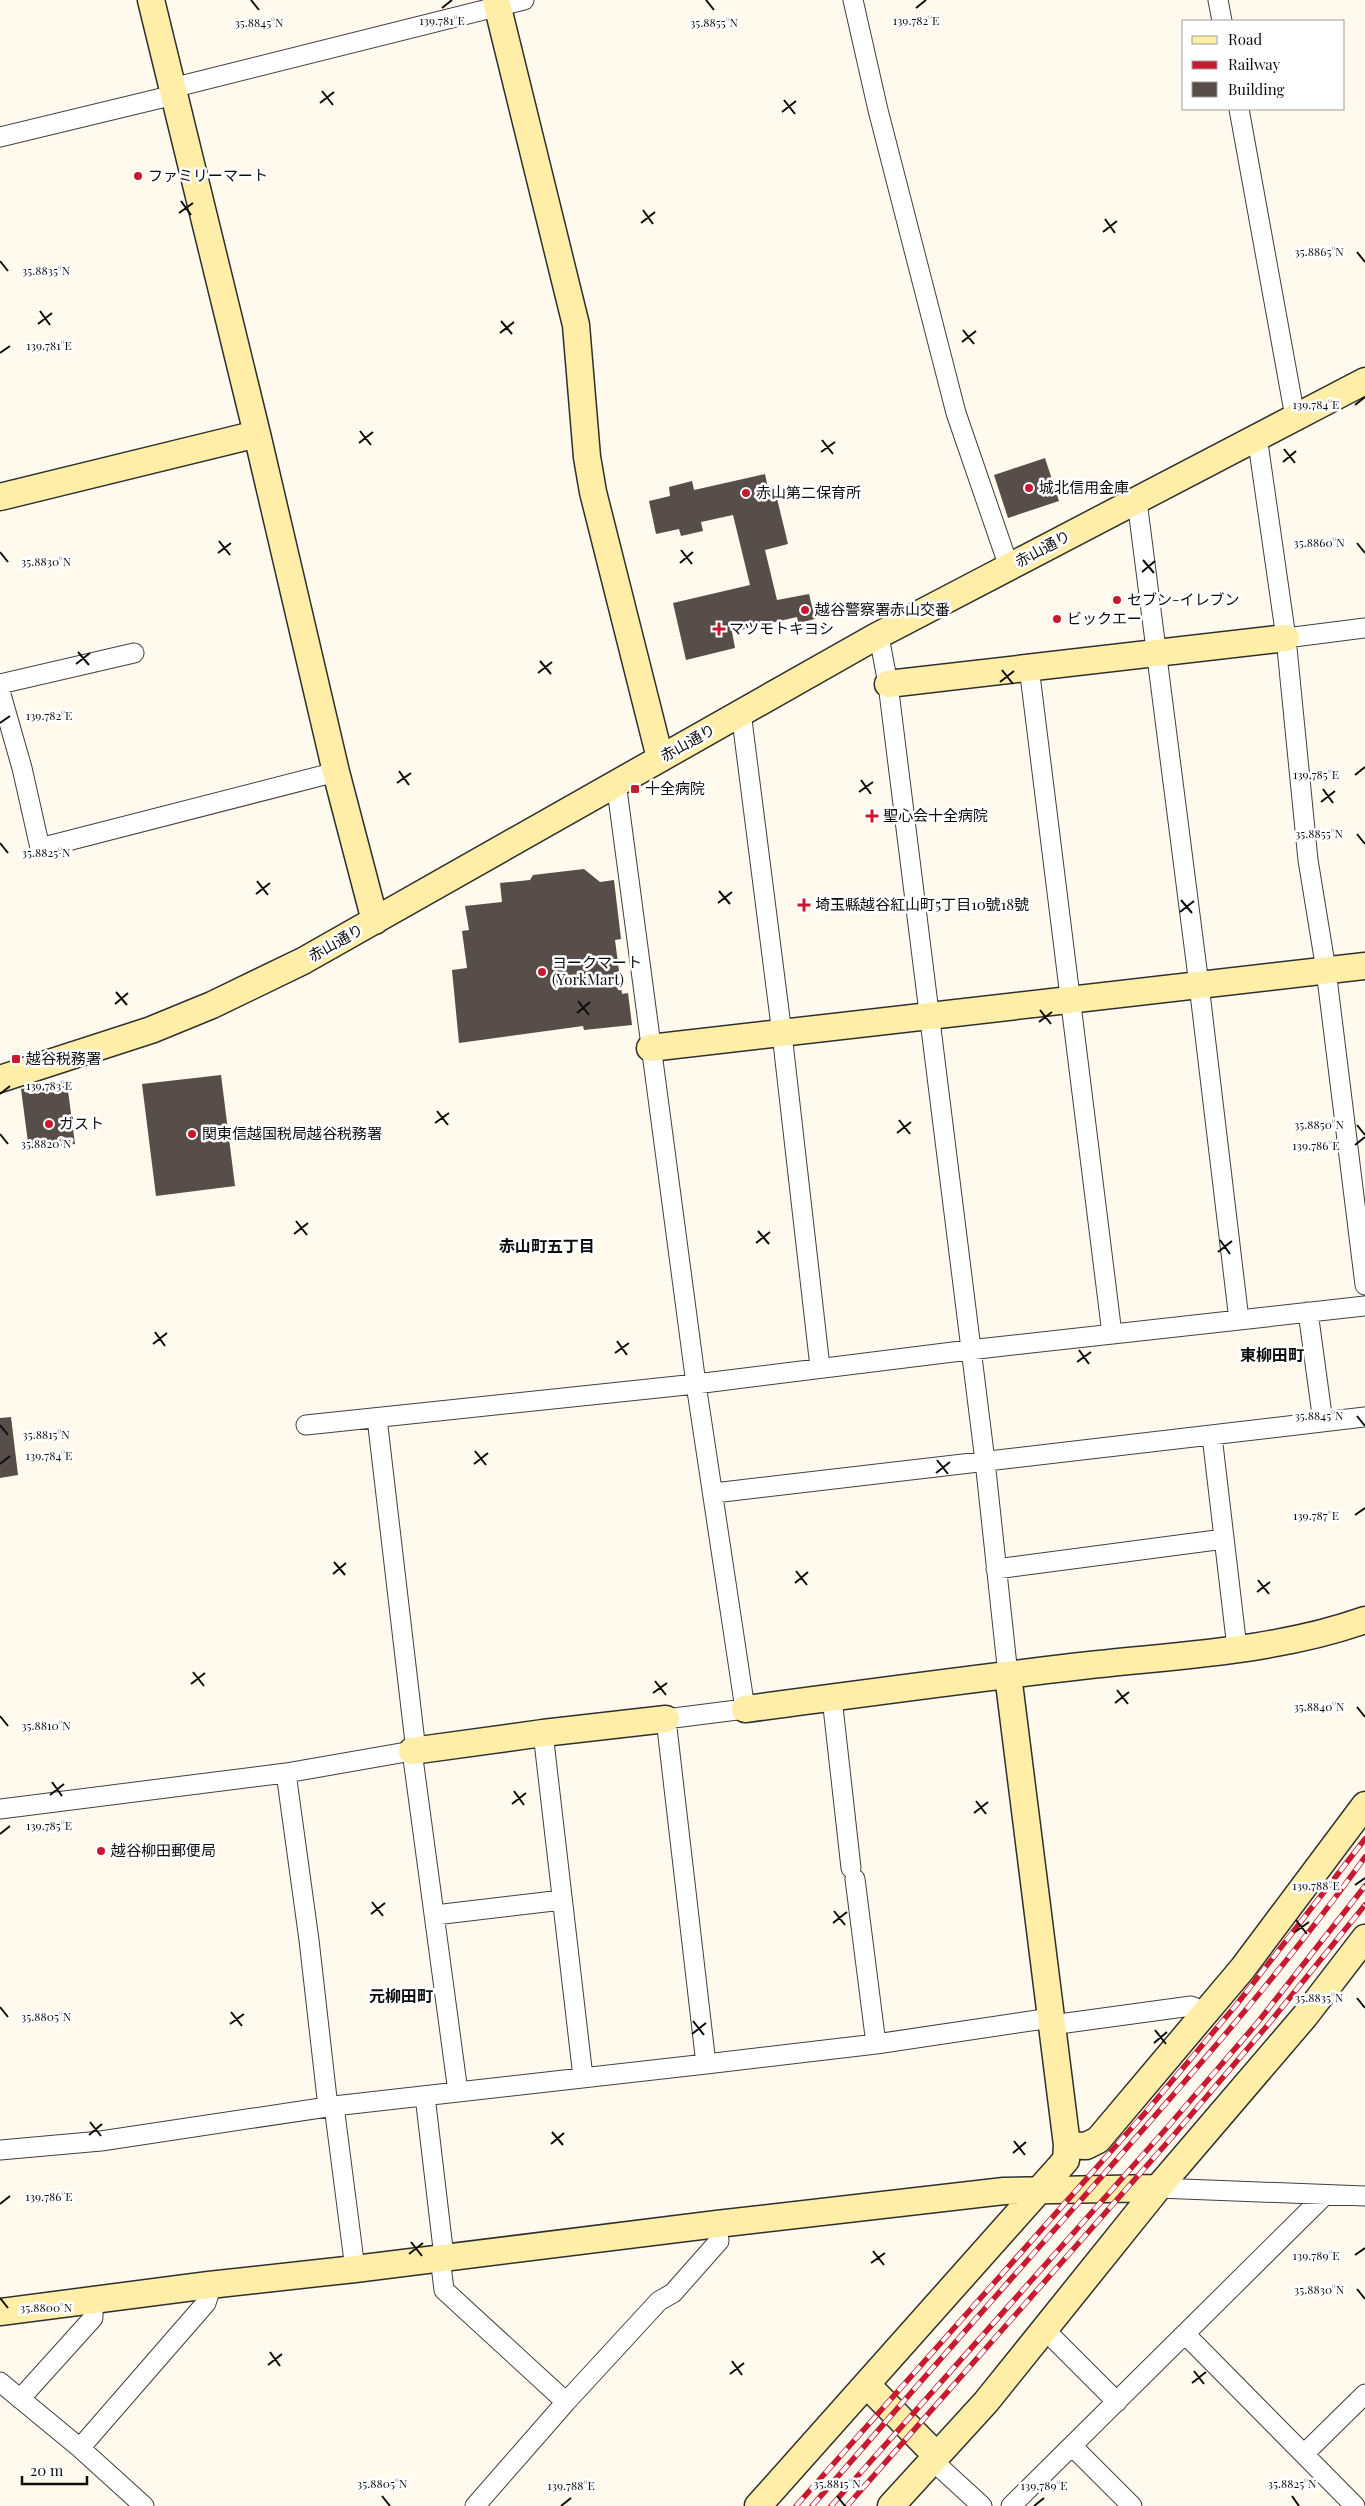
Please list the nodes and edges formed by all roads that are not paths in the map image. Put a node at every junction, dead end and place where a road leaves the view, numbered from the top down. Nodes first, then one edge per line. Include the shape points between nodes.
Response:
1 (151, 0) edge
2 (524, 0) edge
3 (853, 0) edge
4 (1218, 0) edge
5 (497, 3) edge
6 (1222, 20) edge
7 (173, 92) junction
8 (1239, 110) edge
9 (0, 136) edge
10 (1365, 381) edge
11 (1295, 417) junction
12 (257, 434) junction
13 (1257, 436) junction
14 (0, 497) edge
15 (1136, 501) junction
16 (1009, 567) junction
17 (1365, 628) edge
18 (876, 637) junction
19 (1286, 638) junction
20 (134, 653) dead end
21 (1155, 654) junction
22 (1029, 667) junction
23 (0, 684) edge
24 (888, 684) junction
25 (0, 691) edge
26 (741, 712) junction
27 (660, 758) junction
28 (336, 772) junction
29 (616, 782) junction
30 (375, 922) junction
31 (1365, 966) edge
32 (1326, 970) junction
33 (1199, 985) junction
34 (1070, 999) junction
35 (929, 1018) junction
36 (782, 1034) junction
37 (650, 1048) junction
38 (0, 1079) edge
39 (1365, 1285) edge
40 (1365, 1306) edge
41 (1308, 1312) junction
42 (1240, 1320) junction
43 (1112, 1334) junction
44 (969, 1350) junction
45 (820, 1367) junction
46 (696, 1384) junction
47 (1365, 1417) edge
48 (377, 1418) junction
49 (1323, 1422) junction
50 (306, 1425) dead end
51 (1212, 1436) junction
52 (985, 1461) junction
53 (714, 1493) junction
54 (1224, 1539) junction
55 (996, 1569) junction
56 (1365, 1620) edge
57 (1237, 1648) junction
58 (1008, 1675) junction
59 (832, 1698) junction
60 (745, 1709) junction
61 (666, 1719) junction
62 (543, 1733) junction
63 (414, 1751) junction
64 (286, 1773) junction
65 (1365, 1805) edge
66 (0, 1809) edge
67 (562, 1900) junction
68 (435, 1916) junction
69 (1365, 1938) edge
70 (1206, 2012) junction
71 (1051, 2022) junction
72 (876, 2044) junction
73 (706, 2064) junction
74 (583, 2078) junction
75 (458, 2092) junction
76 (425, 2096) junction
77 (331, 2106) junction
78 (1067, 2145) junction
79 (0, 2150) edge
80 (1158, 2188) junction
81 (1041, 2190) junction
82 (1325, 2195) junction
83 (1365, 2196) edge
84 (717, 2224) junction
85 (442, 2257) junction
86 (355, 2269) junction
87 (208, 2284) junction
88 (93, 2301) junction
89 (0, 2312) edge
90 (1045, 2330) junction
91 (1185, 2334) junction
92 (0, 2382) edge
93 (867, 2385) junction
94 (1365, 2394) edge
95 (20, 2399) junction
96 (566, 2402) junction
97 (1117, 2402) junction
98 (1072, 2446) junction
99 (80, 2448) junction
100 (1304, 2454) junction
101 (935, 2459) junction
102 (144, 2506) edge
103 (475, 2506) edge
104 (758, 2506) edge
105 (891, 2506) edge
106 (982, 2506) edge
107 (1011, 2506) edge
108 (1132, 2506) edge
109 (1355, 2506) edge

1 - 7 street
2 - 5 street
3 - 16 street via 880,120 956,413
4 - 6 street
5 - 7 street
5 - 27 street via 576,325 592,492
7 - 9 street
7 - 12 street
8 - 11 street
10 - 11 street, 赤山通り
11 - 13 street, 赤山通り
12 - 14 street
12 - 28 street
13 - 15 street, 赤山通り
13 - 19 street
15 - 16 street, 赤山通り
15 - 21 street
16 - 18 street, 赤山通り
17 - 19 street
18 - 24 street
18 - 26 street, 赤山通り
19 - 21 street
19 - 32 street via 1308,860
20 - 23 street
21 - 22 street
21 - 33 street
22 - 24 street
22 - 34 street
24 - 35 street
25 - 28 street via 40,848
26 - 27 street, 赤山通り
26 - 36 street
27 - 29 street, 赤山通り
28 - 30 street
29 - 30 street, 赤山通り
29 - 37 street
30 - 38 street, 赤山通り via 212,1005 152,1030
31 - 32 street
32 - 33 street
32 - 39 street
33 - 34 street
33 - 42 street
34 - 35 street
34 - 43 street
35 - 36 street
35 - 44 street
36 - 37 street
36 - 45 street
37 - 46 street
40 - 41 street
41 - 42 street
41 - 49 street
42 - 43 street
43 - 44 street
44 - 45 street
44 - 52 street
45 - 46 street
46 - 48 street
46 - 53 street
47 - 49 street
48 - 50 street
48 - 63 street
49 - 51 street
51 - 52 street
51 - 54 street
52 - 53 street
52 - 55 street
53 - 60 street
54 - 55 street
54 - 57 street
55 - 58 street
56 - 57 street via 1332,1631
57 - 58 street
58 - 59 street
58 - 71 street
59 - 60 street
59 - 72 street
60 - 61 street
61 - 62 street
61 - 73 street
62 - 63 street
62 - 67 street
63 - 64 street
63 - 68 street
64 - 66 street
64 - 77 street
65 - 70 street via 1243,1968
67 - 68 street
67 - 74 street
68 - 75 street
69 - 80 street via 1305,2016
70 - 71 street via 1191,2006
70 - 78 street via 1098,2140 1086,2146
71 - 72 street
71 - 78 street
72 - 73 street
73 - 74 street
74 - 75 street
75 - 76 street
76 - 77 street
76 - 85 street
77 - 79 street via 101,2141
77 - 86 street
78 - 81 street via 1066,2160
80 - 81 street
80 - 82 street
80 - 90 street
81 - 84 street
81 - 93 street
82 - 83 street
82 - 91 street
84 - 85 street
84 - 96 street via 719,2242 673,2293 659,2301
85 - 86 street
85 - 96 street via 444,2290
86 - 87 street
87 - 88 street
87 - 99 street via 206,2304
88 - 89 street
88 - 95 street via 93,2318
90 - 97 street
90 - 101 street
91 - 97 street
91 - 100 street
92 - 95 street
93 - 101 street
93 - 104 street
94 - 100 street
95 - 99 street
96 - 103 street
97 - 98 street
98 - 107 street
98 - 108 street
99 - 102 street
100 - 109 street
101 - 105 street
101 - 106 street

